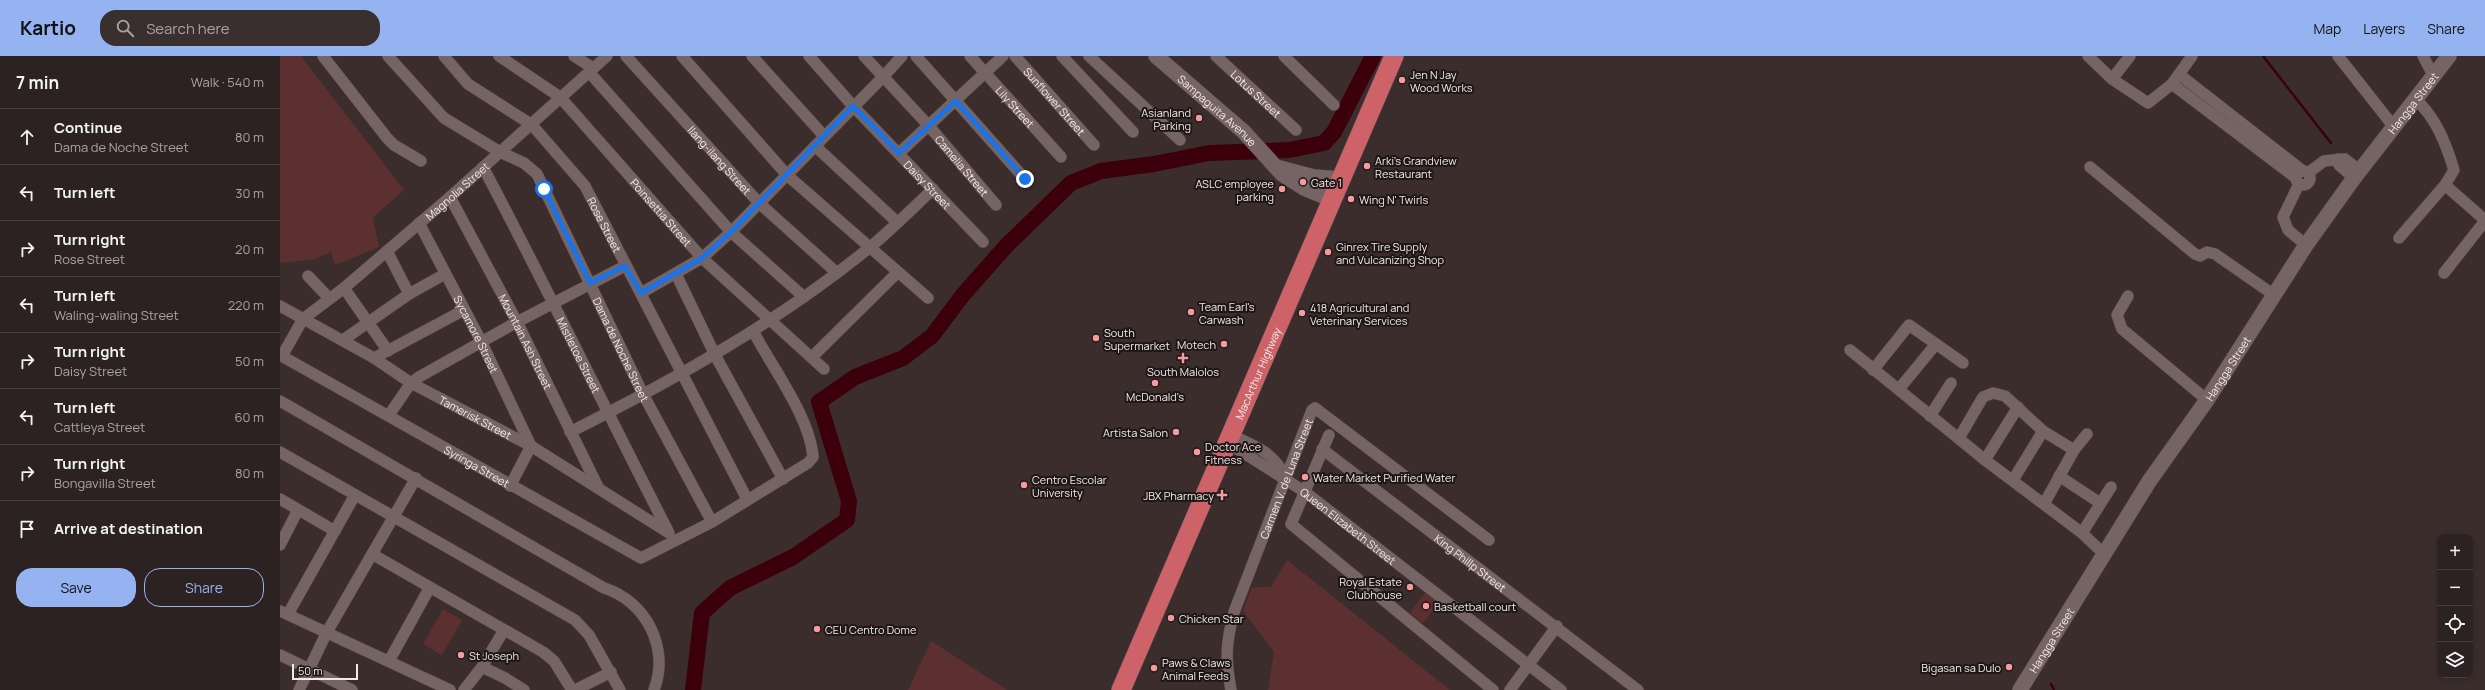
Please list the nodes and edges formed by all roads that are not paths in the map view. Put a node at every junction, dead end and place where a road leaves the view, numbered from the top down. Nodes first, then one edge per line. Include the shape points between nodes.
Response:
1 (323, 56) edge
2 (388, 56) edge
3 (444, 56) edge
4 (499, 56) edge
5 (574, 56) edge
6 (607, 56) edge
7 (626, 56) edge
8 (682, 56) edge
9 (752, 56) edge
10 (808, 56) edge
11 (864, 56) edge
12 (902, 56) edge
13 (916, 56) edge
14 (970, 56) edge
15 (1004, 56) edge
16 (1015, 56) edge
17 (1062, 56) edge
18 (1089, 56) edge
19 (1156, 56) edge
20 (1216, 56) edge
21 (1284, 56) edge
22 (1394, 56) edge
23 (2088, 56) edge
24 (2130, 56) edge
25 (2192, 56) edge
26 (2338, 56) edge
27 (2423, 56) edge
28 (2449, 56) edge
29 (591, 70) junction
30 (985, 73) junction
31 (2180, 74) junction
32 (2433, 75) junction
33 (883, 77) junction
34 (2112, 79) junction
35 (2172, 84) junction
36 (560, 97) junction
37 (2415, 99) junction
38 (956, 101) junction
39 (1334, 105) dead end
40 (853, 106) junction
41 (532, 125) junction
42 (929, 126) junction
43 (2394, 127) junction
44 (1296, 130) dead end
45 (1133, 132) dead end
46 (824, 136) junction
47 (1180, 140) dead end
48 (1094, 145) dead end
49 (815, 146) junction
50 (500, 152) junction
51 (899, 153) junction
52 (1061, 157) dead end
53 (421, 161) dead end
54 (1273, 165) junction
55 (2090, 167) dead end
56 (483, 168) junction
57 (787, 175) junction
58 (2357, 175) junction
59 (2301, 177) junction
60 (1025, 179) dead end
61 (1341, 179) junction
62 (2445, 185) junction
63 (933, 189) junction
64 (450, 197) junction
65 (1332, 200) junction
66 (759, 203) junction
67 (996, 205) dead end
68 (2485, 220) edge
69 (897, 222) junction
70 (419, 223) junction
71 (731, 232) junction
72 (2399, 238) dead end
73 (983, 242) dead end
74 (2306, 245) junction
75 (870, 248) junction
76 (387, 251) junction
77 (702, 258) junction
78 (625, 266) junction
79 (898, 272) junction
80 (837, 273) junction
81 (2444, 273) dead end
82 (446, 274) junction
83 (676, 274) junction
84 (308, 276) dead end
85 (590, 283) junction
86 (344, 288) junction
87 (641, 293) junction
88 (409, 294) junction
89 (2274, 295) junction
90 (2128, 296) dead end
91 (804, 297) junction
92 (329, 298) junction
93 (928, 298) dead end
94 (554, 302) junction
95 (280, 306) edge
96 (464, 310) junction
97 (302, 319) junction
98 (772, 319) junction
99 (368, 322) junction
100 (517, 322) junction
101 (753, 331) junction
102 (342, 340) junction
103 (481, 341) junction
104 (1936, 344) junction
105 (1850, 350) dead end
106 (388, 351) junction
107 (715, 354) junction
108 (281, 356) edge
109 (812, 357) junction
110 (374, 358) junction
111 (1963, 363) dead end
112 (824, 369) dead end
113 (1873, 370) junction
114 (682, 372) junction
115 (411, 383) junction
116 (1951, 383) dead end
117 (1899, 389) junction
118 (643, 394) junction
119 (2207, 400) junction
120 (280, 401) edge
121 (2018, 407) junction
122 (607, 414) junction
123 (389, 415) junction
124 (1930, 416) junction
125 (2043, 431) junction
126 (570, 432) junction
127 (2087, 434) dead end
128 (1329, 435) dead end
129 (1959, 438) junction
130 (1230, 439) junction
131 (531, 446) junction
132 (1259, 449) junction
133 (1322, 449) junction
134 (2074, 450) junction
135 (280, 452) edge
136 (1254, 459) junction
137 (1985, 460) junction
138 (2059, 476) junction
139 (416, 478) junction
140 (782, 479) junction
141 (1286, 479) junction
142 (2013, 480) junction
143 (510, 486) junction
144 (599, 487) junction
145 (2111, 487) dead end
146 (1305, 492) junction
147 (355, 495) junction
148 (280, 499) edge
149 (747, 499) junction
150 (2100, 503) junction
151 (2044, 504) junction
152 (298, 510) junction
153 (393, 517) junction
154 (712, 522) junction
155 (335, 531) junction
156 (2082, 534) junction
157 (672, 537) junction
158 (1489, 540) dead end
159 (280, 546) edge
160 (372, 554) junction
161 (2104, 554) junction
162 (430, 587) junction
163 (284, 613) edge
164 (1557, 626) junction
165 (504, 630) junction
166 (327, 632) junction
167 (280, 655) edge
168 (389, 661) junction
169 (1530, 666) junction
170 (482, 667) junction
171 (309, 669) junction
172 (611, 672) junction
173 (299, 690) edge
174 (352, 690) edge
175 (450, 690) edge
176 (464, 690) edge
177 (524, 690) edge
178 (574, 690) edge
179 (620, 690) edge
180 (654, 690) edge
181 (1121, 690) edge
182 (1231, 690) edge
183 (1493, 690) edge
184 (1510, 690) edge
185 (1561, 690) edge
186 (1638, 690) edge
187 (2020, 690) edge

1 - 53 street via 387,138
2 - 50 street, Dama de Noche Street via 444,118
3 - 41 street, Rose Street via 468,84
4 - 36 street, Poinsettia Street
5 - 29 street
6 - 29 street, Magnolia Street
7 - 66 street, Ilang-ilang Street
8 - 57 street
9 - 46 street
10 - 40 street, Daisy Street
11 - 33 street, Camelia Street
12 - 33 street
13 - 38 street
14 - 30 street, Lily Street
15 - 30 street
16 - 48 street, Sunflower Street
17 - 45 street
18 - 47 street
19 - 54 street, Sampaguita Avenue via 1256,144
20 - 44 street, Lotus Street
21 - 39 street
22 - 61 highway, MacArthur Highway
23 - 34 street
24 - 34 street
25 - 31 street
26 - 43 street
27 - 32 street
28 - 32 street, Hangga Street
29 - 36 street, Magnolia Street
29 - 71 street
30 - 38 street
30 - 52 street, Lily Street
31 - 35 street
31 - 59 street
32 - 37 street, Hangga Street
33 - 40 street
33 - 42 street, Camelia Street
34 - 35 street via 2148,103
35 - 59 street
36 - 41 street, Magnolia Street
36 - 77 street, Poinsettia Street
37 - 43 street, Hangga Street
37 - 62 street via 2428,110 2448,149 2454,170
38 - 42 street
38 - 60 street
40 - 46 street
40 - 51 street, Daisy Street
41 - 50 street, Magnolia Street
41 - 78 street, Rose Street via 585,186
42 - 51 street
42 - 67 street, Camelia Street
43 - 58 street, Hangga Street
46 - 49 street
49 - 57 street
49 - 69 street
50 - 56 street, Magnolia Street
50 - 85 street, Dama de Noche Street via 524,163 537,174
51 - 63 street, Daisy Street
54 - 61 street via 1314,177
54 - 65 street, Sampaguita Avenue via 1299,186
55 - 89 street via 2195,254 2215,254
56 - 64 street, Magnolia Street
56 - 94 street, Mistletoe Street
57 - 66 street
57 - 75 street
58 - 59 street via 2345,159 2338,159 2324,161
58 - 74 street, Hangga Street
59 - 74 street via 2283,217 2288,230
61 - 65 highway, MacArthur Highway
62 - 68 street
62 - 72 street
63 - 69 street
63 - 73 street, Daisy Street
64 - 70 street, Magnolia Street
64 - 100 street, Mountain Ash Street
65 - 130 highway, MacArthur Highway
66 - 71 street
66 - 80 street, Ilang-ilang Street
68 - 81 street
69 - 75 street
70 - 76 street, Magnolia Street
70 - 82 street, Sycamore Street
71 - 77 street
71 - 91 street
74 - 89 street, Hangga Street
75 - 79 street
75 - 80 street
76 - 86 street, Magnolia Street
76 - 88 street
77 - 83 street
77 - 98 street, Poinsettia Street
78 - 85 street
78 - 87 street, Rose Street
79 - 93 street
79 - 109 street
80 - 91 street
82 - 88 street
82 - 96 street, Sycamore Street
83 - 87 street
83 - 107 street
84 - 92 street
85 - 94 street
85 - 118 street, Dama de Noche Street
86 - 92 street, Magnolia Street
86 - 99 street
87 - 114 street, Rose Street
88 - 99 street
89 - 119 street, Hangga Street
90 - 119 street via 2117,315 2122,329
91 - 98 street
92 - 97 street, Magnolia Street
94 - 100 street
94 - 122 street, Mistletoe Street
95 - 97 street, Tamerisk Street
96 - 103 street, Sycamore Street
96 - 106 street
97 - 102 street, Tamerisk Street
97 - 108 street
98 - 101 street
98 - 109 street, Poinsettia Street
99 - 102 street
99 - 106 street
100 - 103 street
100 - 126 street, Mountain Ash Street
101 - 107 street
101 - 140 street via 793,400 813,457
102 - 110 street, Tamerisk Street
103 - 115 street
103 - 131 street, Sycamore Street
104 - 111 street
104 - 113 street via 1909,325
104 - 117 street
105 - 113 street
106 - 110 street
107 - 114 street
107 - 140 street
108 - 123 street, Syringa Street
109 - 112 street, Poinsettia Street
110 - 115 street, Tamerisk Street
113 - 117 street
114 - 118 street
114 - 149 street, Rose Street
115 - 123 street
115 - 131 street, Tamerisk Street
116 - 124 street
117 - 124 street
118 - 122 street
118 - 154 street, Dama de Noche Street
119 - 161 street, Hangga Street via 2150,480
120 - 139 street
121 - 125 street
121 - 129 street via 2005,396 1988,394 1980,402
121 - 137 street
122 - 126 street
122 - 157 street, Mistletoe Street
123 - 143 street, Syringa Street
124 - 129 street
125 - 134 street
125 - 142 street
126 - 144 street, Mountain Ash Street
127 - 134 street
128 - 133 street
129 - 137 street
130 - 132 street, Queen Elizabeth Street
130 - 136 street, Queen Elizabeth Street
130 - 181 highway, MacArthur Highway
131 - 143 street
131 - 144 street, Tamerisk Street
132 - 136 street
132 - 141 street, Queen Elizabeth Street via 1281,465
133 - 146 street
133 - 164 street, King Phillp Street
134 - 138 street
135 - 147 street
136 - 141 street, Queen Elizabeth Street
137 - 142 street
138 - 150 street
138 - 151 street
139 - 153 street
139 - 180 street via 632,602 656,639 660,655 658,680
140 - 149 street
141 - 146 street, Queen Elizabeth Street
141 - 158 street, Carmen V. de Luna Street via 1312,410 1315,408
141 - 182 street, Carmen V. de Luna Street via 1234,612 1226,641
142 - 151 street
143 - 157 street, Syringa Street via 641,558
144 - 157 street, Tamerisk Street
145 - 150 street
146 - 169 street, Queen Elizabeth Street
146 - 183 street via 1291,524
147 - 153 street
147 - 155 street
148 - 152 street
149 - 154 street
150 - 156 street
151 - 156 street
152 - 155 street
152 - 159 street
153 - 160 street
153 - 172 street via 574,620 589,635
154 - 157 street
155 - 163 street
156 - 161 street
160 - 162 street
160 - 166 street
161 - 187 street, Hangga Street
162 - 165 street
162 - 168 street
163 - 166 street
164 - 169 street
164 - 186 street, King Phillp Street
165 - 170 street
165 - 178 street via 554,661
166 - 168 street
166 - 171 street
167 - 171 street
168 - 175 street
169 - 184 street
169 - 185 street, Queen Elizabeth Street
170 - 176 street
170 - 177 street
171 - 173 street
171 - 174 street
172 - 178 street
172 - 179 street

